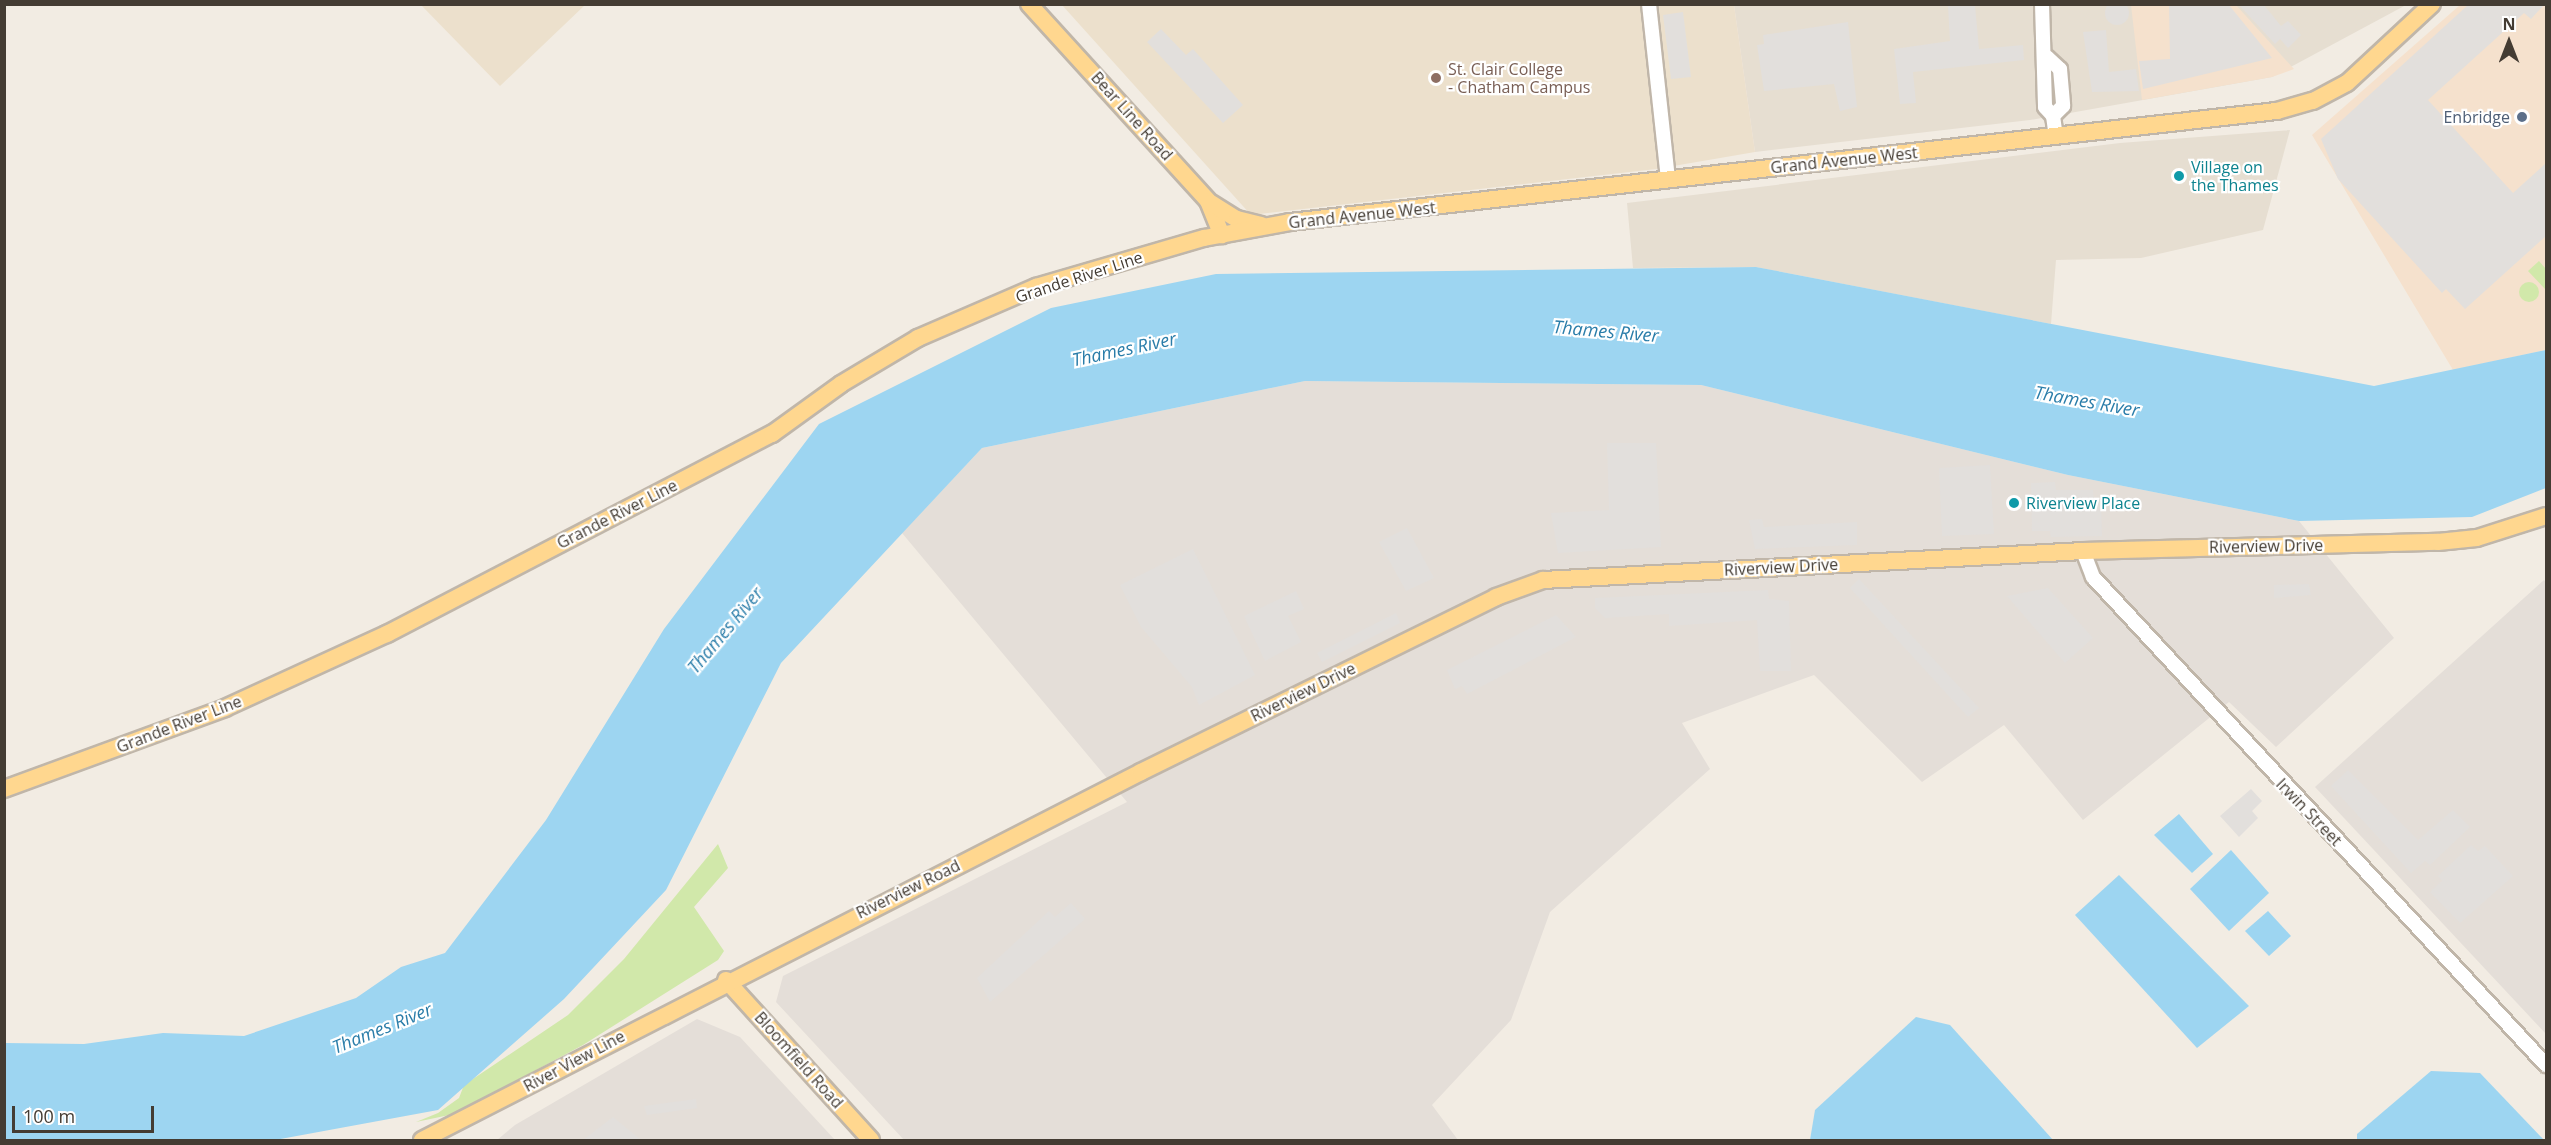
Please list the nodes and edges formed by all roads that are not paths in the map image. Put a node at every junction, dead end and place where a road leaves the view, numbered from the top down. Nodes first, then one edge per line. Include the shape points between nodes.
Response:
1 (1029, 4) edge
2 (1649, 4) edge
3 (2042, 4) edge
4 (2432, 4) edge
5 (2056, 137) junction
6 (1668, 180) junction
7 (1208, 201) junction
8 (1277, 225) junction
9 (1222, 235) junction
10 (2547, 516) edge
11 (2083, 550) junction
12 (4, 789) edge
13 (1091, 798) joint
14 (726, 980) junction
15 (2547, 1065) edge
16 (422, 1140) edge
17 (871, 1140) edge

1 - 7 main road, Bear Line Road
2 - 6 street
3 - 5 street via 2048,57 2060,69 2063,106 2053,116
4 - 5 main road, Grand Avenue West via 2347,83 2313,101 2277,111
5 - 6 main road, Grand Avenue West
6 - 8 main road, Grand Avenue West
7 - 8 main road via 1246,223
7 - 9 main road, Bear Line Road
8 - 9 main road, Grand Avenue West
9 - 12 main road, Grande River Line via 1036,287 918,338 772,434 387,634 225,708
10 - 11 main road, Riverview Drive via 2519,527 2438,542
11 - 13 main road, Riverview Drive via 1550,578 1496,597
11 - 15 street, Irwin Street via 2093,577
13 - 14 main road, Riverview Road
14 - 16 main road, River View Line
14 - 17 main road, Bloomfield Road

